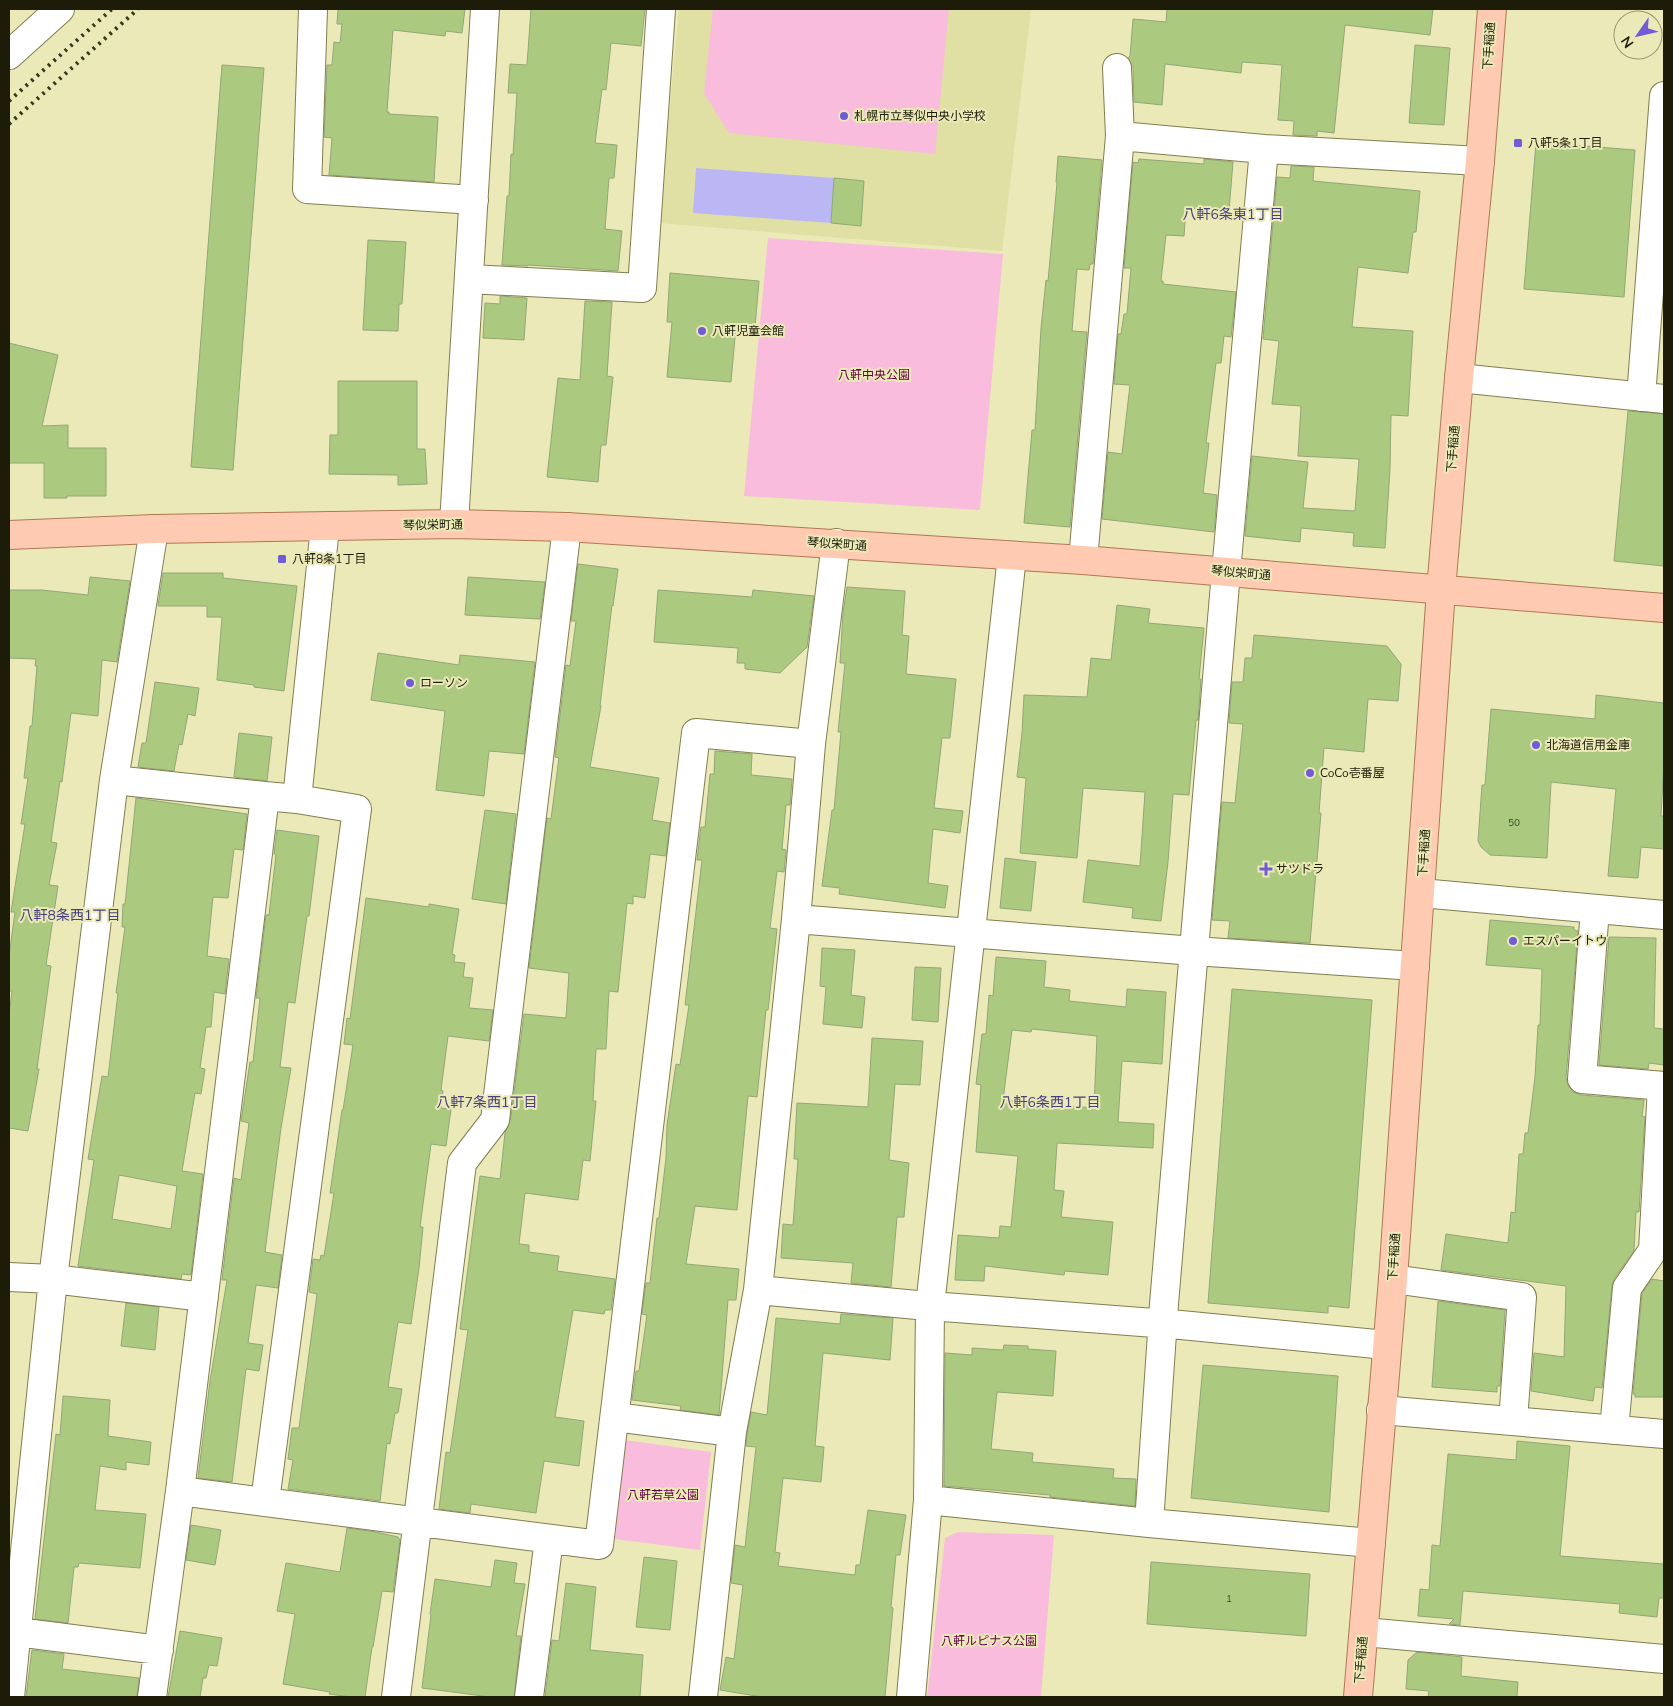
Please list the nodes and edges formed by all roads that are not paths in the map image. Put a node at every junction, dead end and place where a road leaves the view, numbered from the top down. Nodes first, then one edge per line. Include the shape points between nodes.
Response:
1 (60, 9) edge
2 (313, 9) edge
3 (485, 9) edge
4 (661, 9) edge
5 (1492, 9) edge
6 (9, 55) edge
7 (1117, 68) dead end
8 (1664, 96) edge
9 (1120, 136) junction
10 (1264, 149) junction
11 (1480, 161) junction
12 (474, 200) junction
13 (470, 279) junction
14 (1459, 378) junction
15 (1653, 398) edge
16 (454, 524) junction
17 (325, 526) junction
18 (567, 527) junction
19 (154, 530) junction
20 (9, 535) edge
21 (836, 544) junction
22 (1012, 556) junction
23 (1083, 560) junction
24 (1226, 572) junction
25 (1441, 590) junction
26 (1664, 608) edge
27 (811, 744) junction
28 (114, 780) junction
29 (265, 796) junction
30 (297, 799) junction
31 (1421, 893) junction
32 (1594, 909) junction
33 (1664, 915) edge
34 (796, 919) junction
35 (970, 932) junction
36 (1194, 951) junction
37 (1415, 966) junction
38 (1663, 1086) edge
39 (1652, 1270) edge
40 (9, 1277) edge
41 (53, 1279) junction
42 (1393, 1279) junction
43 (758, 1290) junction
44 (204, 1297) junction
45 (930, 1306) junction
46 (1162, 1324) junction
47 (1386, 1345) junction
48 (1381, 1410) junction
49 (615, 1417) junction
50 (1513, 1421) junction
51 (1614, 1430) junction
52 (732, 1432) junction
53 (1664, 1434) edge
54 (180, 1491) junction
55 (928, 1500) junction
56 (265, 1501) junction
57 (418, 1521) junction
58 (1149, 1523) junction
59 (549, 1538) junction
60 (1371, 1543) junction
61 (17, 1632) junction
62 (1364, 1632) junction
63 (159, 1650) junction
64 (1664, 1659) edge
65 (10, 1697) edge
66 (152, 1697) edge
67 (396, 1697) edge
68 (529, 1697) edge
69 (703, 1697) edge
70 (911, 1697) edge
71 (1358, 1697) edge

1 - 6 street
2 - 12 street via 306,189
3 - 12 street
4 - 13 street via 642,288
5 - 11 main road, 下手稲通
7 - 9 street
8 - 15 street
9 - 10 street
9 - 23 street
10 - 11 street
10 - 24 street
11 - 14 main road, 下手稲通
12 - 13 street
13 - 16 street
14 - 15 street
14 - 25 main road, 下手稲通
16 - 17 main road, 琴似栄町通
16 - 18 main road, 琴似栄町通
17 - 19 main road, 琴似栄町通
17 - 30 street
18 - 21 main road, 琴似栄町通
18 - 57 street via 496,1120 462,1164
19 - 20 main road, 琴似栄町通
19 - 28 street
21 - 22 main road, 琴似栄町通
21 - 27 street
22 - 23 main road, 琴似栄町通
22 - 35 street
23 - 24 main road, 琴似栄町通
24 - 25 main road, 琴似栄町通
24 - 36 street
25 - 26 main road, 琴似栄町通
25 - 31 main road, 下手稲通
27 - 34 street
27 - 49 street via 696,733
28 - 29 street
28 - 41 street
29 - 30 street
29 - 44 street
30 - 56 street via 357,809
31 - 32 street
31 - 37 main road, 下手稲通
32 - 33 street
32 - 38 street via 1582,1078
34 - 35 street
34 - 43 street
35 - 36 street
35 - 45 street
36 - 37 street
36 - 46 street
37 - 42 main road, 下手稲通
38 - 39 street
39 - 51 street via 1627,1288
40 - 41 street
41 - 44 street
41 - 61 street
42 - 47 main road, 下手稲通
42 - 50 street via 1522,1297
43 - 45 street
43 - 52 street
44 - 54 street
45 - 46 street
45 - 55 street
46 - 47 street
46 - 58 street
47 - 48 main road, 下手稲通
48 - 50 street
48 - 60 main road, 下手稲通
49 - 52 street
49 - 59 street via 599,1545
50 - 51 street
51 - 53 street
52 - 69 street
54 - 56 street
54 - 63 street
55 - 58 street
55 - 70 street
56 - 57 street
57 - 59 street
57 - 67 street
58 - 60 street
59 - 68 street
60 - 62 main road, 下手稲通
61 - 63 street
61 - 65 street
62 - 64 street
62 - 71 main road, 下手稲通
63 - 66 street

